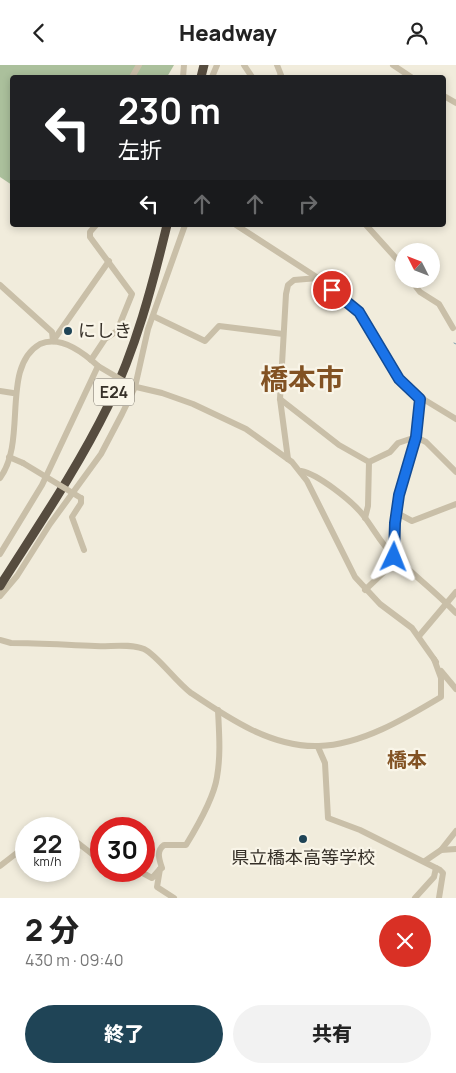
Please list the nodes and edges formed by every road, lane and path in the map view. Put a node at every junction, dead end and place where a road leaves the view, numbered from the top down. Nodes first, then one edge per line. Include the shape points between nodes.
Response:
1 (393, 65) edge
2 (408, 75) edge
3 (94, 227) edge
4 (166, 227) edge
5 (184, 227) edge
6 (239, 227) edge
7 (368, 227) edge
8 (395, 257) edge
9 (109, 261) junction
10 (318, 279) junction
11 (0, 285) edge
12 (417, 288) edge
13 (153, 316) junction
14 (453, 328) dead end
15 (283, 334) junction
16 (53, 341) junction
17 (91, 359) junction
18 (98, 366) junction
19 (134, 387) junction
20 (0, 391) edge
21 (13, 393) junction
22 (280, 399) junction
23 (420, 399) junction
24 (456, 419) edge
25 (416, 437) junction
26 (9, 457) junction
27 (288, 459) junction
28 (370, 462) junction
29 (300, 471) junction
30 (456, 472) edge
31 (0, 477) edge
32 (456, 504) edge
33 (397, 513) junction
34 (365, 518) junction
35 (84, 550) dead end
36 (0, 554) edge
37 (394, 557) junction
38 (0, 586) edge
39 (365, 590) junction
40 (456, 592) edge
41 (0, 596) edge
42 (446, 603) junction
43 (456, 613) edge
44 (420, 636) junction
45 (0, 639) edge
46 (434, 659) junction
47 (456, 689) edge
48 (218, 710) junction
49 (318, 747) junction
50 (456, 831) edge
51 (80, 845) edge
52 (456, 849) edge
53 (441, 850) junction
54 (90, 852) edge
55 (15, 854) edge
56 (425, 861) junction
57 (0, 867) edge
58 (436, 868) junction
59 (160, 869) junction
60 (155, 874) edge
61 (174, 898) edge
62 (416, 898) edge
63 (439, 898) edge

1 - 2 street
3 - 9 street via 90,237
4 - 38 highway, E24 via 141,323 109,404 58,497
5 - 13 street
6 - 10 street
7 - 8 street
9 - 16 street
9 - 17 street via 132,294 117,331 105,339
10 - 15 street via 294,279 288,285
10 - 23 street via 359,312 399,379
11 - 16 street via 52,332
12 - 14 street via 439,304
13 - 15 street via 205,341 220,326
13 - 19 street
15 - 22 street
16 - 17 street
16 - 21 street via 32,348 23,357 14,378
17 - 18 street
18 - 19 street, bridge
18 - 36 street via 42,485
19 - 27 street via 193,404 246,429
19 - 41 street via 101,454
20 - 21 street
21 - 26 street
22 - 27 street
22 - 28 street via 339,445
23 - 24 street
23 - 25 street
25 - 28 street via 398,443 390,453
25 - 30 street
25 - 33 street
26 - 31 street
26 - 35 street, bridge via 81,498 72,517
27 - 29 street
28 - 34 street
29 - 34 street via 309,473 341,495
29 - 39 street via 351,570
32 - 33 street via 412,521
33 - 37 street
34 - 37 street
37 - 39 street via 386,570
37 - 42 street
39 - 44 street
40 - 42 street
42 - 43 street
42 - 44 street
44 - 46 street
45 - 48 street via 11,643 120,645 145,650 175,680
46 - 47 street
46 - 49 street via 441,677 441,698 382,729 349,741
48 - 49 street via 259,734
48 - 59 street via 220,749 217,779 186,845 164,845 160,849
49 - 56 street via 325,763 328,817
50 - 53 street
51 - 54 street
52 - 53 street
53 - 56 street
55 - 57 street
56 - 58 street
58 - 62 street via 434,877
58 - 63 street via 443,873
59 - 60 street
59 - 61 street via 157,887

